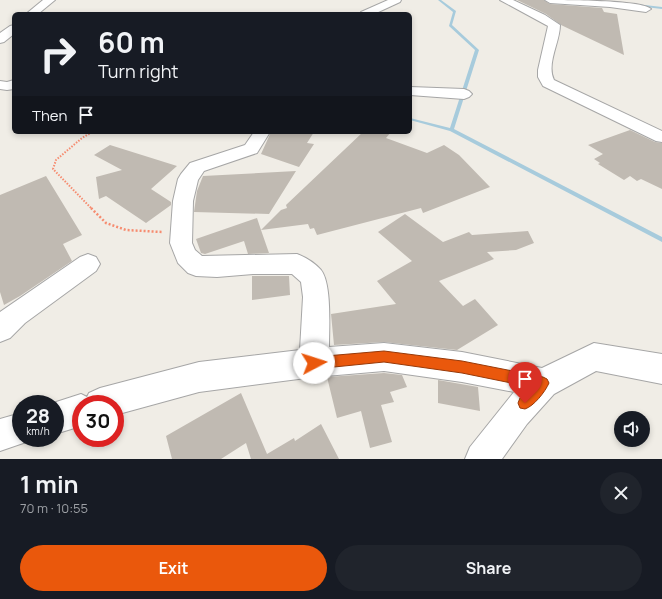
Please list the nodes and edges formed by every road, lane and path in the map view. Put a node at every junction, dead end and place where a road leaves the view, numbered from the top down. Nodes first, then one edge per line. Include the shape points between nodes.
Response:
1 (50, 0) edge
2 (396, 0) edge
3 (505, 0) edge
4 (550, 0) edge
5 (646, 9) dead end
6 (34, 12) edge
7 (369, 12) edge
8 (12, 30) edge
9 (0, 40) edge
10 (12, 45) edge
11 (0, 85) edge
12 (12, 85) edge
13 (412, 91) edge
14 (464, 94) dead end
15 (89, 134) edge
16 (261, 134) edge
17 (662, 137) edge
18 (182, 231) junction
19 (88, 264) dead end
20 (0, 329) edge
21 (314, 363) junction
22 (662, 369) edge
23 (543, 383) junction
24 (124, 397) edge
25 (12, 431) edge
26 (0, 434) edge
27 (482, 459) edge

1 - 6 street
2 - 7 street
3 - 17 street via 554,25 544,70 548,83
4 - 5 street
8 - 9 street
9 - 10 street
11 - 12 street
13 - 14 street
15 - 18 path via 56,160 53,169 106,223 138,232
16 - 18 street via 251,149 197,167 188,179 183,201
18 - 21 street via 181,243 186,256 196,266 297,264 312,277 316,297
19 - 20 street
21 - 23 street via 384,356 462,367
21 - 24 street via 199,377
22 - 23 street via 594,357
23 - 27 street via 516,413
25 - 26 street

